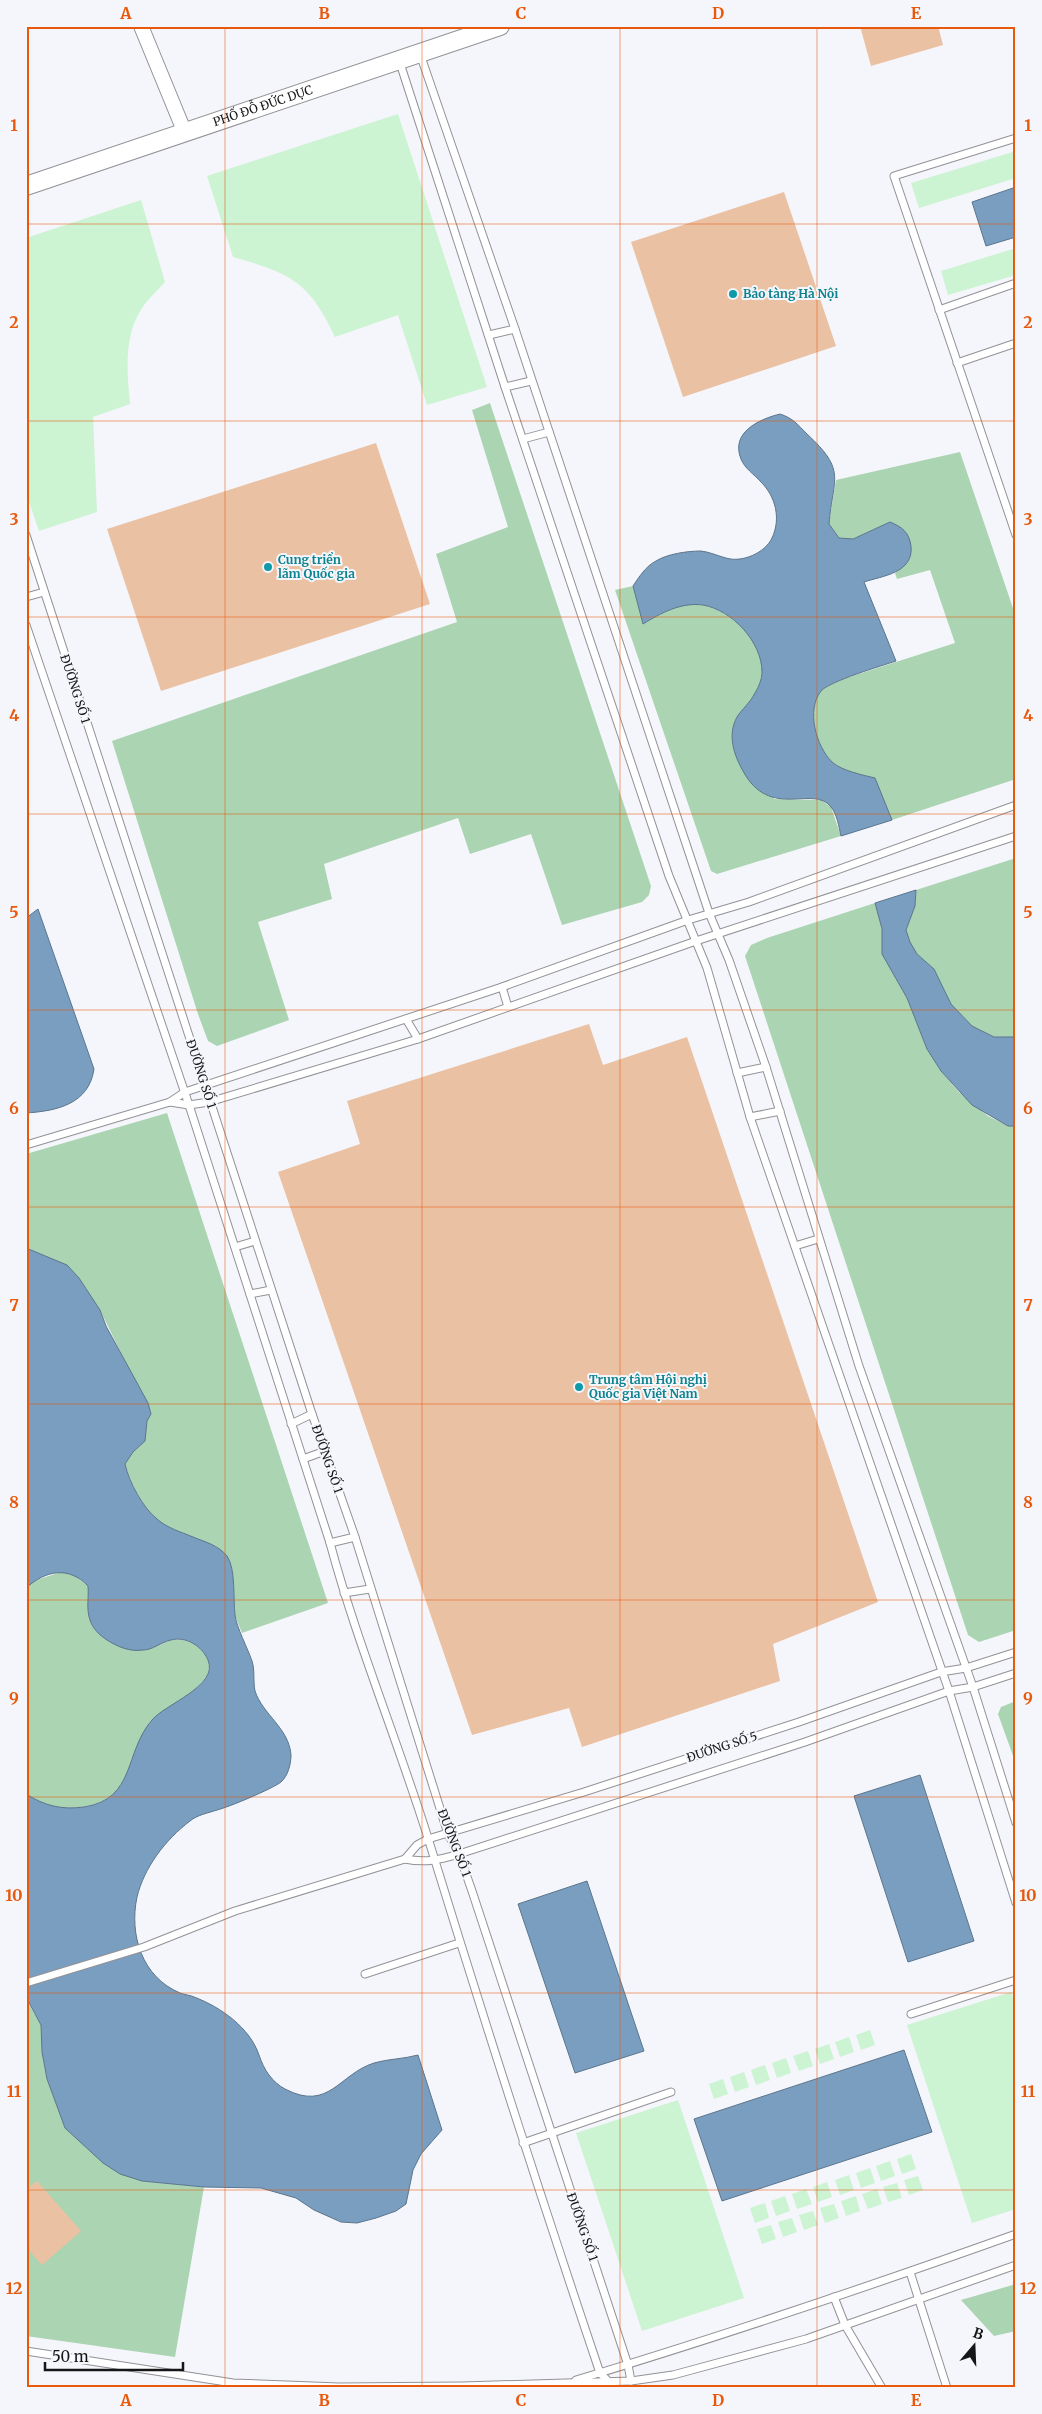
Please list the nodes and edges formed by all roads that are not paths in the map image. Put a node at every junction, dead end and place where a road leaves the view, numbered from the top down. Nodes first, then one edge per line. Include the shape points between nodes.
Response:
1 (141, 26) edge
2 (497, 27) edge
3 (420, 53) junction
4 (399, 60) junction
5 (185, 132) junction
6 (1016, 138) edge
7 (26, 186) edge
8 (1016, 284) edge
9 (939, 310) junction
10 (515, 329) junction
11 (489, 335) junction
12 (1016, 343) edge
13 (957, 364) junction
14 (531, 381) junction
15 (505, 387) junction
16 (549, 432) junction
17 (523, 439) junction
18 (26, 535) edge
19 (1016, 535) edge
20 (44, 592) junction
21 (26, 597) edge
22 (26, 625) edge
23 (1016, 805) edge
24 (1016, 836) edge
25 (709, 913) junction
26 (688, 920) junction
27 (717, 935) junction
28 (696, 941) junction
29 (502, 987) junction
30 (508, 1007) junction
31 (406, 1019) junction
32 (418, 1039) junction
33 (766, 1067) junction
34 (737, 1073) junction
35 (205, 1086) junction
36 (185, 1092) junction
37 (170, 1102) junction
38 (209, 1102) junction
39 (189, 1105) junction
40 (780, 1111) junction
41 (750, 1117) junction
42 (26, 1144) edge
43 (818, 1239) junction
44 (255, 1242) junction
45 (795, 1246) junction
46 (235, 1247) junction
47 (271, 1290) junction
48 (250, 1294) junction
49 (312, 1414) junction
50 (292, 1424) junction
51 (325, 1451) junction
52 (303, 1459) junction
53 (355, 1537) junction
54 (330, 1542) junction
55 (370, 1589) junction
56 (344, 1593) junction
57 (1016, 1652) edge
58 (966, 1668) junction
59 (941, 1672) junction
60 (1016, 1673) edge
61 (973, 1687) junction
62 (949, 1691) junction
63 (1016, 1823) edge
64 (448, 1834) junction
65 (428, 1839) junction
66 (459, 1854) junction
67 (405, 1859) junction
68 (434, 1861) junction
69 (1016, 1903) edge
70 (459, 1943) junction
71 (365, 1974) dead end
72 (1016, 1980) edge
73 (26, 1983) edge
74 (911, 2014) dead end
75 (671, 2092) dead end
76 (552, 2134) junction
77 (523, 2143) junction
78 (1016, 2234) edge
79 (1016, 2265) edge
80 (910, 2272) junction
81 (834, 2297) junction
82 (919, 2298) junction
83 (845, 2325) junction
84 (26, 2351) edge
85 (628, 2365) junction
86 (600, 2373) junction
87 (630, 2381) junction
88 (609, 2382) junction
89 (566, 2383) junction
90 (882, 2388) edge
91 (947, 2388) edge

1 - 5 street
2 - 3 street, PHỐ ĐỖ ĐỨC DỤC
3 - 4 street, PHỐ ĐỖ ĐỨC DỤC
3 - 10 lane
4 - 5 street, PHỐ ĐỖ ĐỨC DỤC
4 - 11 lane
5 - 7 street, PHỐ ĐỖ ĐỨC DỤC
6 - 9 lane via 894,176
8 - 9 lane
9 - 13 lane
10 - 11 lane
10 - 14 lane
11 - 15 lane
12 - 13 lane
13 - 19 lane
14 - 15 lane
14 - 16 lane
15 - 17 lane
16 - 17 lane
16 - 25 lane
17 - 26 lane via 669,876
18 - 20 lane, ĐƯỜNG SỐ 1
20 - 21 lane
20 - 35 lane, ĐƯỜNG SỐ 1
22 - 36 lane, ĐƯỜNG SỐ 1
23 - 25 lane via 749,902
24 - 27 lane
25 - 26 lane
25 - 27 lane
26 - 28 lane
26 - 29 lane
27 - 28 lane
27 - 33 lane via 729,960
28 - 30 lane
28 - 34 lane
29 - 30 lane
29 - 31 lane
30 - 32 lane
31 - 32 lane
31 - 35 lane
32 - 38 lane
33 - 34 lane
33 - 40 lane
34 - 41 lane
35 - 36 lane
35 - 38 lane, ĐƯỜNG SỐ 1
36 - 37 lane
36 - 39 lane, ĐƯỜNG SỐ 1
37 - 39 lane
37 - 42 lane
38 - 39 lane
38 - 44 lane, ĐƯỜNG SỐ 1
39 - 46 lane, ĐƯỜNG SỐ 1
40 - 41 lane
40 - 43 lane
41 - 45 lane
43 - 45 lane
43 - 58 lane via 859,1366
44 - 46 lane
44 - 47 lane, ĐƯỜNG SỐ 1
45 - 59 lane
46 - 48 lane, ĐƯỜNG SỐ 1
47 - 48 lane
47 - 49 lane, ĐƯỜNG SỐ 1
48 - 50 lane, ĐƯỜNG SỐ 1
49 - 50 lane
49 - 51 lane, ĐƯỜNG SỐ 1
50 - 52 lane, ĐƯỜNG SỐ 1
51 - 52 lane
51 - 53 lane, ĐƯỜNG SỐ 1
52 - 54 lane, ĐƯỜNG SỐ 1
53 - 54 lane
53 - 55 lane, ĐƯỜNG SỐ 1
54 - 56 lane, ĐƯỜNG SỐ 1
55 - 56 lane
55 - 64 lane, ĐƯỜNG SỐ 1
56 - 65 lane, ĐƯỜNG SỐ 1
57 - 58 lane, ĐƯỜNG SỐ 5
58 - 59 lane, ĐƯỜNG SỐ 5
58 - 61 lane
59 - 62 lane
59 - 64 lane, ĐƯỜNG SỐ 5 via 799,1722
60 - 61 lane, ĐƯỜNG SỐ 5
61 - 62 lane, ĐƯỜNG SỐ 5
61 - 63 lane
62 - 66 lane, ĐƯỜNG SỐ 5 via 796,1745
62 - 69 lane
64 - 65 lane, ĐƯỜNG SỐ 5
64 - 66 lane, ĐƯỜNG SỐ 1
65 - 67 lane via 416,1845
65 - 68 lane, ĐƯỜNG SỐ 1
66 - 68 lane, ĐƯỜNG SỐ 5
66 - 76 lane, ĐƯỜNG SỐ 1
67 - 68 lane, ĐƯỜNG SỐ 5
67 - 73 lane via 235,1911 144,1947
68 - 70 lane, ĐƯỜNG SỐ 1
70 - 71 lane
70 - 77 lane, ĐƯỜNG SỐ 1
72 - 74 lane
75 - 76 lane
76 - 77 lane
76 - 85 lane, ĐƯỜNG SỐ 1
77 - 86 lane, ĐƯỜNG SỐ 1
78 - 80 lane
79 - 82 lane
80 - 81 lane
80 - 82 lane
81 - 83 lane
81 - 85 lane
82 - 83 lane
82 - 91 lane
83 - 87 lane via 806,2340 672,2375
83 - 90 lane
84 - 89 lane via 233,2383 462,2386
85 - 86 lane
85 - 87 lane, ĐƯỜNG SỐ 1
86 - 88 lane, ĐƯỜNG SỐ 1
86 - 89 lane
87 - 88 lane
88 - 89 lane

